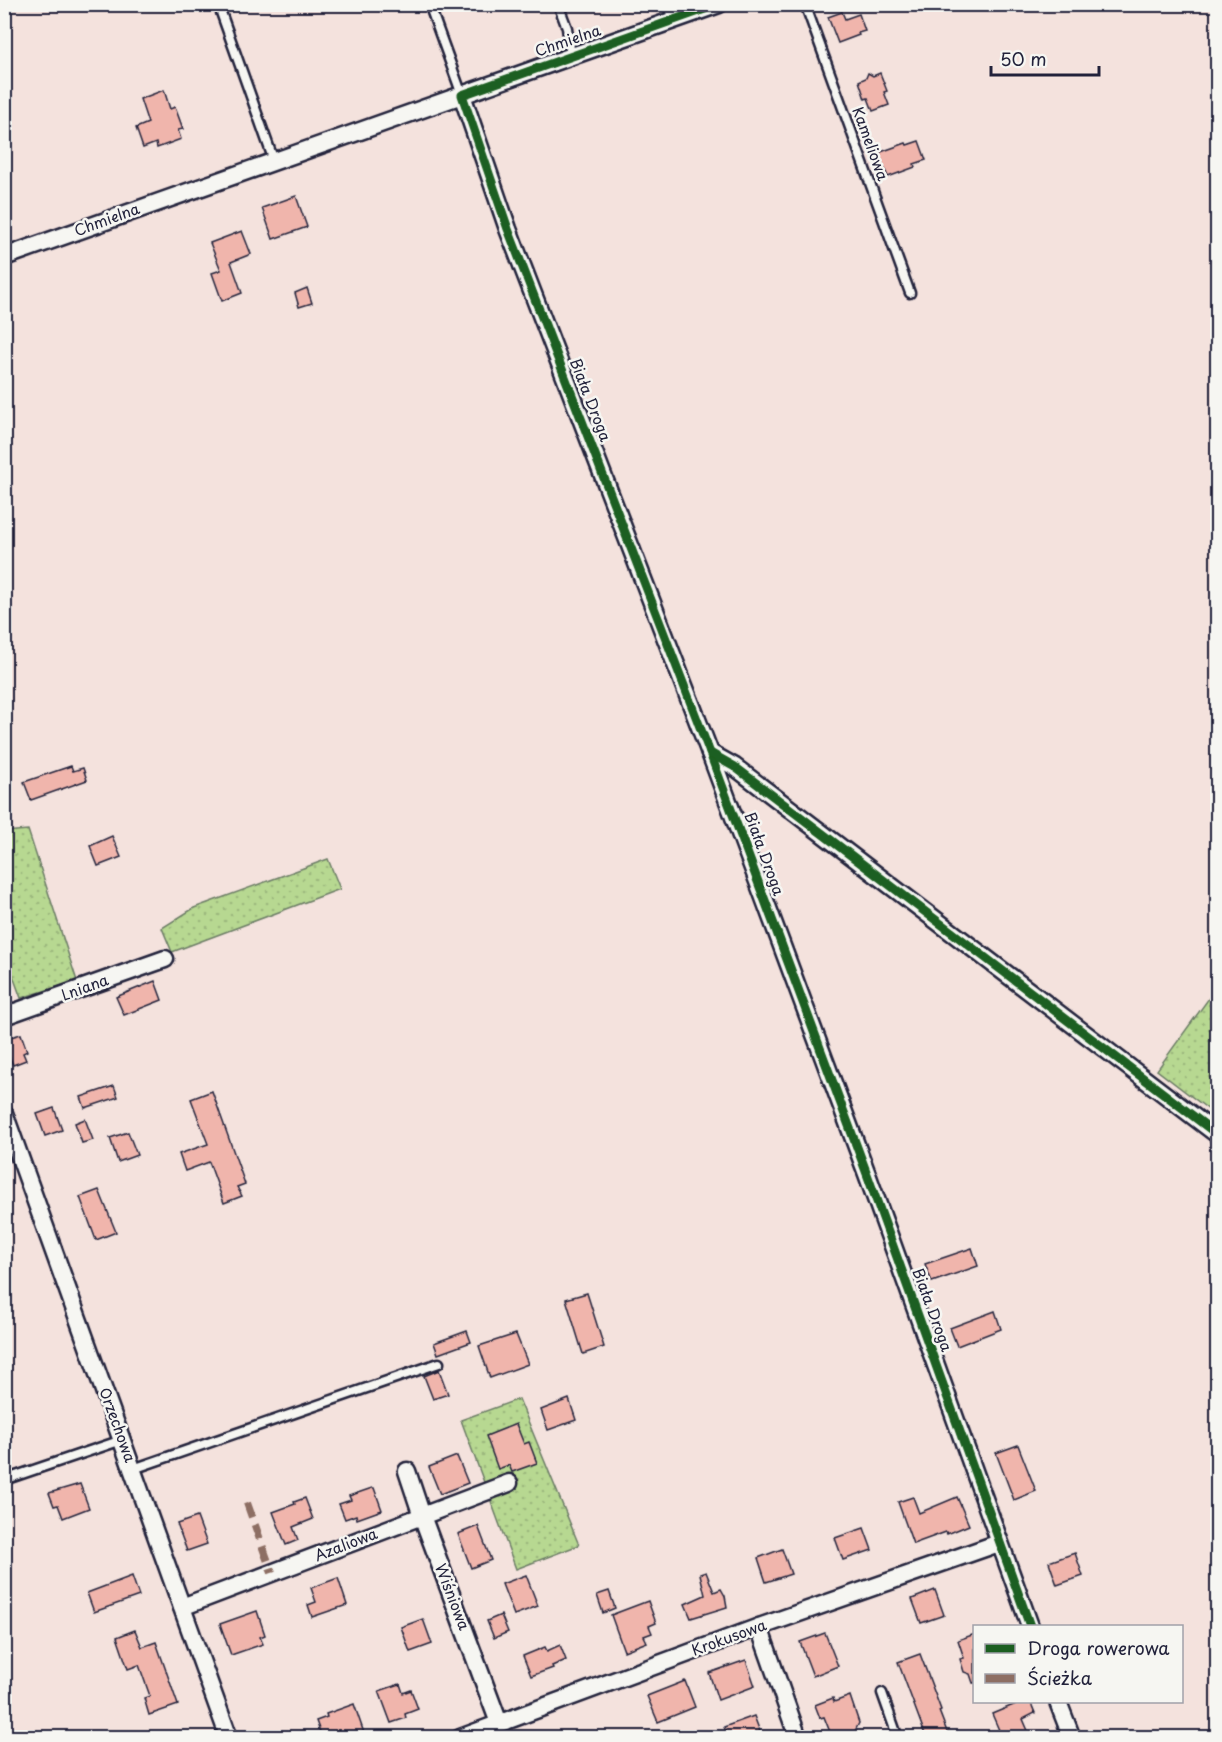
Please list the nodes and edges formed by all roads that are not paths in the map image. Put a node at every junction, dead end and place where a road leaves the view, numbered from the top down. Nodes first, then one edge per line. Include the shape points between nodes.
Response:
1 (218, 4) edge
2 (429, 4) edge
3 (558, 4) edge
4 (720, 4) edge
5 (805, 4) edge
6 (671, 13) edge
7 (571, 56) junction
8 (462, 95) junction
9 (274, 161) junction
10 (4, 257) edge
11 (910, 293) dead end
12 (710, 753) junction
13 (165, 959) dead end
14 (4, 1016) edge
15 (4, 1113) edge
16 (1218, 1135) edge
17 (439, 1363) dead end
18 (122, 1440) junction
19 (133, 1469) junction
20 (407, 1471) dead end
21 (4, 1480) edge
22 (509, 1483) dead end
23 (422, 1516) junction
24 (999, 1543) junction
25 (182, 1607) junction
26 (1030, 1625) edge
27 (759, 1627) junction
28 (882, 1694) dead end
29 (1059, 1703) edge
30 (499, 1723) junction
31 (229, 1737) edge
32 (460, 1737) edge
33 (798, 1737) edge
34 (898, 1737) edge
35 (1072, 1737) edge

1 - 9 lane
2 - 8 lane
3 - 7 lane
4 - 6 street, Chmielna
5 - 11 lane, Kameliowa
6 - 7 street, Chmielna
7 - 8 street, Chmielna
8 - 9 street, Chmielna
8 - 12 street, Biała Droga via 508,230
9 - 10 street, Chmielna
12 - 16 street via 735,767
12 - 24 street, Biała Droga
13 - 14 street, Lniana
15 - 18 street, Orzechowa
17 - 19 lane
18 - 19 street, Orzechowa
18 - 21 lane
19 - 25 street, Orzechowa
20 - 23 street, Wiśniowa
22 - 23 street, Azaliowa
23 - 25 street, Azaliowa
23 - 30 street, Wiśniowa
24 - 26 street, Biała Droga
24 - 27 street, Krokusowa
25 - 31 street, Orzechowa
27 - 30 street, Krokusowa
27 - 33 street
28 - 34 lane
29 - 35 street
30 - 32 street, Krokusowa

